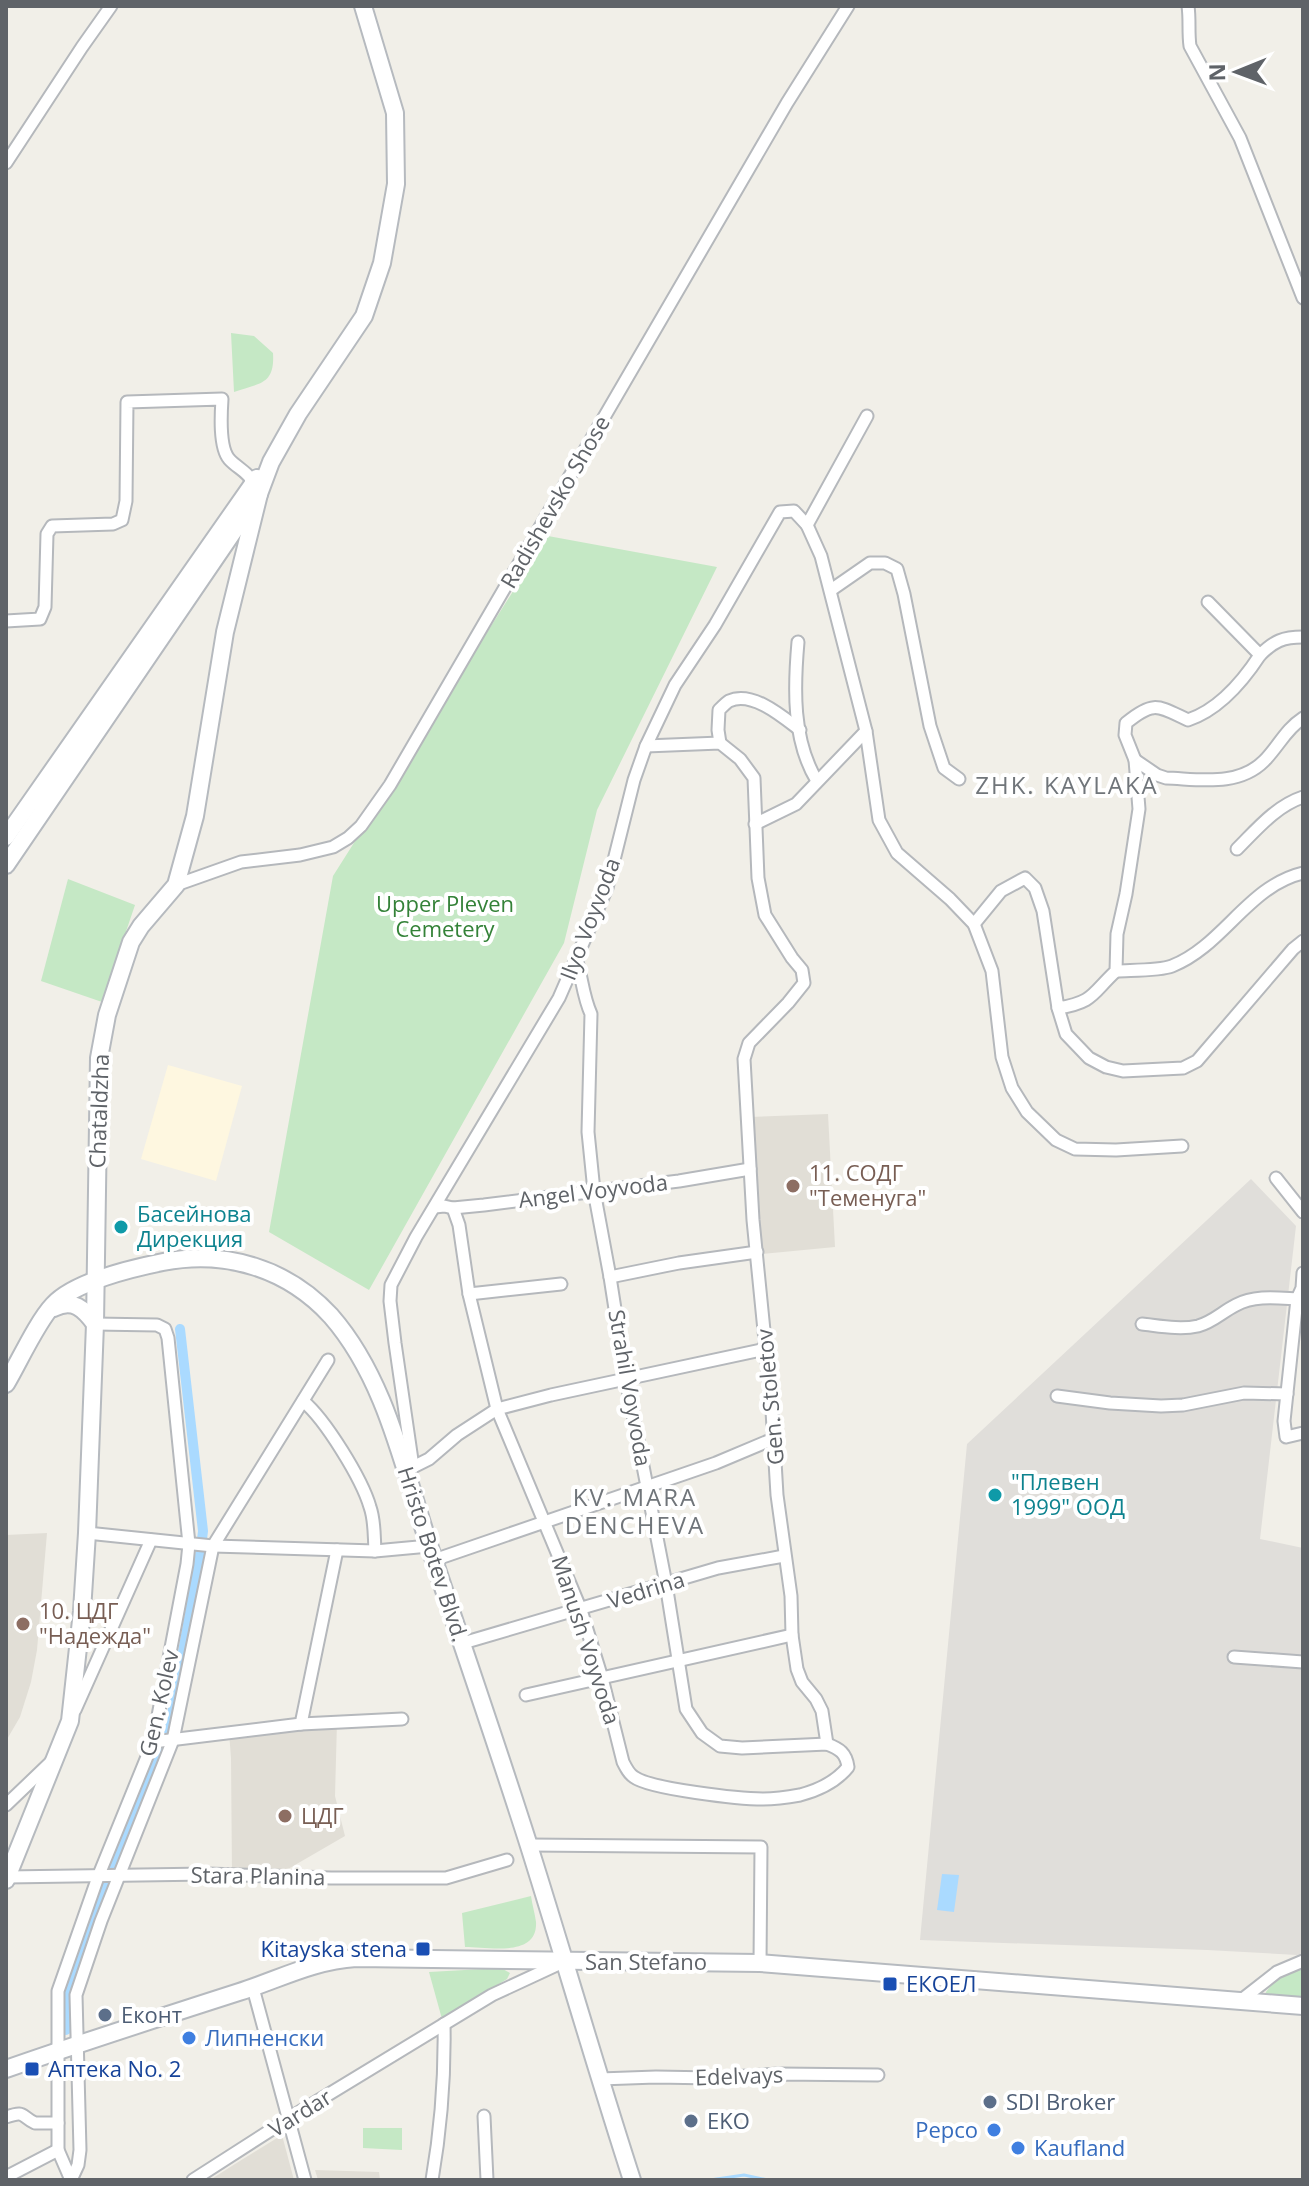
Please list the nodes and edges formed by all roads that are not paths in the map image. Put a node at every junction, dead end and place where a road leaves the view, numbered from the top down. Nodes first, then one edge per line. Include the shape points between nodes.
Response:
1 (111, 6) edge
2 (363, 6) edge
3 (848, 6) edge
4 (1188, 6) edge
5 (6, 138) edge
6 (19, 142) junction
7 (6, 163) edge
8 (1303, 298) edge
9 (867, 416) dead end
10 (256, 488) junction
11 (807, 525) junction
12 (831, 590) junction
13 (1208, 602) dead end
14 (6, 621) edge
15 (1303, 637) edge
16 (798, 642) dead end
17 (1260, 655) junction
18 (1303, 718) edge
19 (800, 730) junction
20 (866, 731) junction
21 (720, 743) junction
22 (646, 746) junction
23 (1135, 760) junction
24 (959, 779) dead end
25 (817, 781) junction
26 (1303, 797) edge
27 (755, 824) junction
28 (6, 837) edge
29 (1237, 849) dead end
30 (6, 865) edge
31 (1303, 873) edge
32 (176, 885) junction
33 (974, 924) junction
34 (1303, 941) edge
35 (576, 958) junction
36 (1116, 971) junction
37 (1058, 1008) junction
38 (1182, 1146) dead end
39 (750, 1169) junction
40 (1276, 1178) dead end
41 (594, 1191) junction
42 (435, 1207) junction
43 (453, 1208) junction
44 (1303, 1212) edge
45 (757, 1252) junction
46 (1303, 1273) edge
47 (610, 1277) junction
48 (95, 1281) junction
49 (561, 1284) dead end
50 (469, 1294) junction
51 (1297, 1299) junction
52 (46, 1314) junction
53 (95, 1324) junction
54 (1142, 1324) dead end
55 (766, 1349) junction
56 (328, 1360) dead end
57 (626, 1379) junction
58 (6, 1384) edge
59 (1287, 1394) junction
60 (1057, 1396) dead end
61 (303, 1401) junction
62 (497, 1409) junction
63 (1303, 1433) edge
64 (773, 1439) junction
65 (410, 1470) junction
66 (648, 1487) junction
67 (545, 1520) junction
68 (87, 1533) junction
69 (151, 1540) junction
70 (201, 1545) junction
71 (337, 1550) junction
72 (375, 1551) junction
73 (432, 1553) junction
74 (784, 1556) junction
75 (666, 1584) junction
76 (581, 1610) junction
77 (792, 1635) junction
78 (463, 1643) junction
79 (1234, 1657) dead end
80 (678, 1661) junction
81 (1303, 1662) edge
82 (602, 1678) junction
83 (526, 1695) dead end
84 (402, 1719) dead end
85 (70, 1721) junction
86 (301, 1724) junction
87 (163, 1741) junction
88 (827, 1744) junction
89 (56, 1757) junction
90 (6, 1805) edge
91 (529, 1845) junction
92 (507, 1860) dead end
93 (110, 1877) junction
94 (6, 1878) edge
95 (564, 1961) junction
96 (1303, 1961) edge
97 (760, 1963) junction
98 (253, 1988) junction
99 (1240, 2001) junction
100 (1303, 2006) edge
101 (444, 2024) junction
102 (76, 2046) junction
103 (56, 2052) junction
104 (6, 2069) edge
105 (878, 2075) dead end
106 (600, 2079) junction
107 (484, 2116) dead end
108 (6, 2117) edge
109 (288, 2119) junction
110 (58, 2123) junction
111 (58, 2150) junction
112 (6, 2177) edge
113 (632, 2178) edge
114 (71, 2180) edge
115 (193, 2180) edge
116 (305, 2180) edge
117 (432, 2180) edge
118 (487, 2180) edge

1 - 6 street
2 - 10 street via 395,113 396,184 382,263 364,316
3 - 32 street, Radishevsko Shose via 455,677 361,826 325,850 241,862
4 - 8 street via 1190,46 1240,138
5 - 6 street
6 - 7 street
9 - 11 street
10 - 14 street via 224,450 222,399 127,402 122,520 52,526 40,619
10 - 28 street
10 - 30 street
10 - 32 street, Chataldzha via 218,668 195,816
11 - 12 street
11 - 22 street, Ilyo Voyvoda via 794,511 780,512 675,685
12 - 20 street
12 - 24 street via 870,563 897,569 930,726 944,768
13 - 17 street
15 - 17 street via 1272,637
16 - 19 street via 794,685
17 - 23 street via 1202,715 1188,720 1157,706 1126,723
18 - 23 street via 1256,768 1231,779 1166,778
19 - 21 street via 765,704 740,699 719,710
19 - 25 street
20 - 25 street
20 - 33 street via 879,820 897,853
21 - 22 street
21 - 27 street via 754,778
22 - 35 street, Ilyo Voyvoda via 607,888
23 - 36 street via 1139,809 1117,934
25 - 27 street via 796,804
26 - 29 street via 1267,819
27 - 39 street, Gen. Stoletov via 765,915 802,970 804,983 749,1043 744,1059
31 - 36 street via 1254,899 1205,946 1170,967
32 - 48 street, Chataldzha via 131,942 107,1015 99,1058
33 - 37 street via 1015,882 1025,878 1035,888
33 - 38 street via 992,971 1002,1057 1027,1112 1056,1140 1075,1149
34 - 37 street via 1197,1061 1183,1068 1106,1067 1066,1034
35 - 41 street, Strahil Voyvoda via 591,1014 588,1132
35 - 42 street, Ilyo Voyvoda via 559,998
36 - 37 street via 1094,996
39 - 41 street, Angel Voyvoda
39 - 45 street, Gen. Stoletov
40 - 44 street
41 - 43 street, Angel Voyvoda
41 - 47 street, Strahil Voyvoda
42 - 43 street, Angel Voyvoda
42 - 65 street, Ilyo Voyvoda via 391,1285
43 - 50 street, Manush Voyvoda
45 - 47 street
45 - 55 street, Gen. Stoletov
46 - 51 street
47 - 57 street, Strahil Voyvoda
48 - 52 street, Hristo Botev Blvd. via 61,1297
48 - 53 street, Chataldzha
48 - 65 street, Hristo Botev Blvd. via 159,1263 204,1258 288,1279 330,1315 356,1351
49 - 50 street
50 - 62 street, Manush Voyvoda
51 - 54 street via 1250,1300 1195,1327
51 - 59 street
52 - 53 street via 72,1304
52 - 58 street, Hristo Botev Blvd.
53 - 68 street, Chataldzha
53 - 70 street, Gen. Kolev via 165,1329
55 - 57 street
55 - 64 street, Gen. Stoletov
56 - 61 street
57 - 62 street
57 - 66 street, Strahil Voyvoda
59 - 60 street via 1244,1393 1161,1406
59 - 63 street via 1286,1437
61 - 70 street
61 - 72 street via 322,1419 366,1496
62 - 65 street
62 - 67 street, Manush Voyvoda
64 - 66 street
64 - 74 street, Gen. Stoletov
65 - 73 street, Hristo Botev Blvd.
66 - 67 street
66 - 75 street, Strahil Voyvoda
67 - 73 street
67 - 76 street, Manush Voyvoda
68 - 69 street
68 - 85 street, Chataldzha
69 - 70 street
69 - 85 street, Chataldzha
70 - 71 street
70 - 87 street, Gen. Kolev
70 - 87 street, Gen. Kolev
71 - 72 street
71 - 86 street
72 - 73 street
73 - 78 street, Hristo Botev Blvd.
74 - 75 street, Vedrina
74 - 77 street, Gen. Stoletov
75 - 76 street, Vedrina
75 - 80 street, Strahil Voyvoda
76 - 78 street, Vedrina
76 - 82 street, Manush Voyvoda
77 - 80 street
77 - 88 street, Gen. Stoletov via 797,1669 822,1711
78 - 91 street, Hristo Botev Blvd.
79 - 81 street
80 - 82 street
80 - 88 street, Strahil Voyvoda via 686,1709 702,1733 720,1746
82 - 83 street
82 - 88 street, Manush Voyvoda via 623,1762 636,1779 701,1793 765,1799 800,1795 833,1782 848,1767 847,1757
84 - 86 street
85 - 89 street, Chataldzha
86 - 87 street
87 - 93 street, Gen. Kolev
87 - 93 street, Gen. Kolev
89 - 90 street
89 - 94 street, Chataldzha
91 - 95 street, Hristo Botev Blvd.
91 - 97 street via 761,1847
92 - 93 street, Stara Planina via 446,1878
93 - 94 street, Stara Planina
93 - 102 street, Gen. Kolev via 76,1995
93 - 103 street, Gen. Kolev via 58,1991
95 - 97 street, San Stefano
95 - 98 street, San Stefano via 332,1960
95 - 101 street, Vardar
95 - 106 street, Hristo Botev Blvd.
96 - 99 street via 1277,1972
97 - 99 street, San Stefano
98 - 102 street, San Stefano
98 - 109 street
99 - 100 street, San Stefano
101 - 109 street, Vardar
101 - 117 street via 441,2123
102 - 103 street, San Stefano
102 - 114 street, Gen. Kolev via 80,2150
103 - 104 street, San Stefano
103 - 110 street, Gen. Kolev
105 - 106 street, Edelvays
106 - 113 street, Hristo Botev Blvd.
107 - 118 street
108 - 110 street via 16,2114 35,2123
109 - 115 street, Vardar
109 - 116 street
110 - 111 street, Gen. Kolev
111 - 112 street
111 - 114 street, Gen. Kolev

